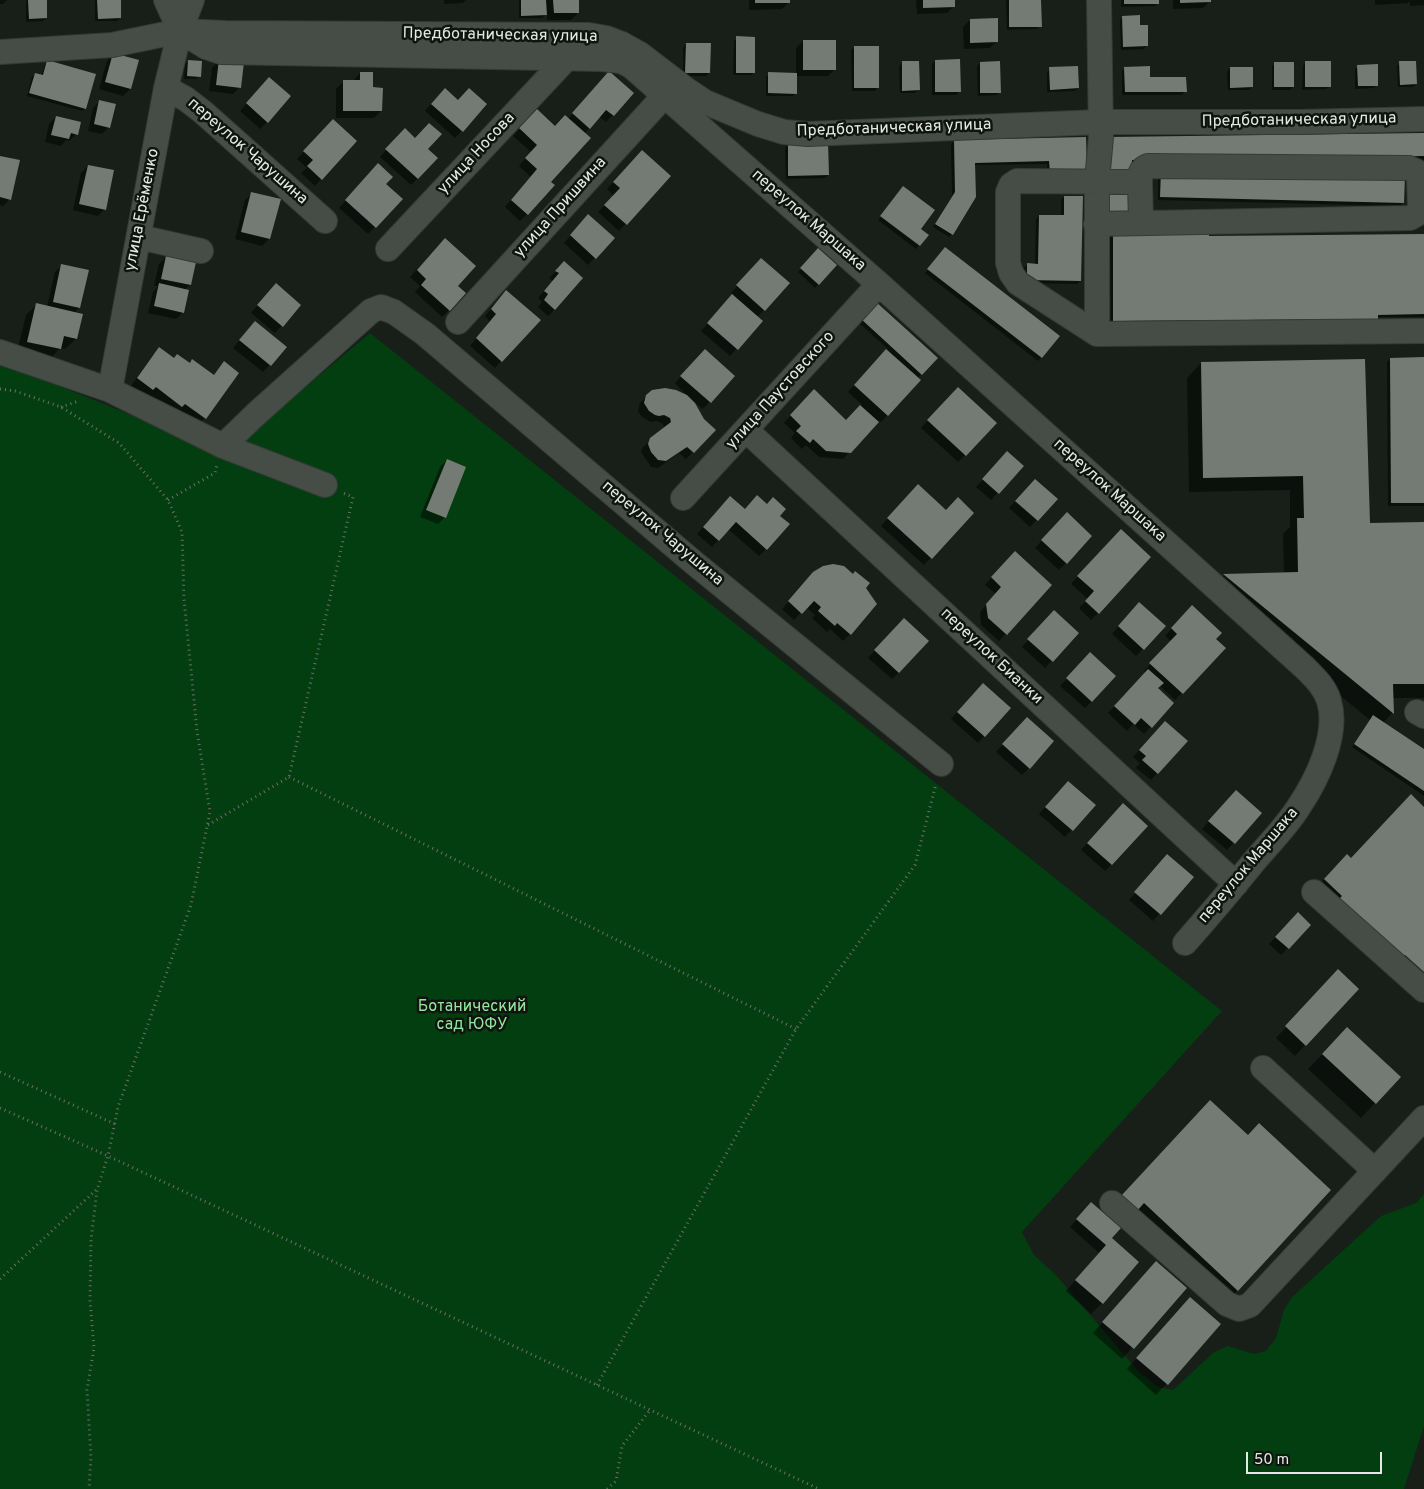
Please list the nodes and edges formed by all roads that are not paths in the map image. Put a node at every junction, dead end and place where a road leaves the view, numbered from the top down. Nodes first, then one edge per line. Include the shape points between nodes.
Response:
1 (166, 0) edge
2 (192, 0) edge
3 (1099, 0) edge
4 (180, 31) junction
5 (0, 52) edge
6 (566, 59) junction
7 (166, 88) junction
8 (665, 95) junction
9 (1424, 120) edge
10 (1100, 122) junction
11 (1097, 181) junction
12 (1140, 182) junction
13 (325, 220) dead end
14 (1141, 223) junction
15 (1096, 224) junction
16 (139, 236) junction
17 (388, 249) dead end
18 (201, 250) dead end
19 (879, 284) junction
20 (458, 322) dead end
21 (1424, 330) edge
22 (1097, 334) junction
23 (0, 352) edge
24 (110, 390) junction
25 (746, 430) junction
26 (223, 446) junction
27 (325, 485) road end
28 (683, 498) dead end
29 (941, 764) road end
30 (1236, 884) junction
31 (1314, 892) dead end
32 (1185, 943) dead end
33 (1424, 990) edge
34 (1263, 1068) dead end
35 (1424, 1118) edge
36 (1375, 1171) junction
37 (1112, 1203) dead end

1 - 4 street
2 - 4 street, улица Ерёменко
3 - 10 street
4 - 5 street, Предботаническая улица via 112,45
4 - 6 street, Предботаническая улица via 221,52
4 - 7 street, улица Ерёменко
4 - 10 street, Предботаническая улица via 589,34 622,44 640,54 705,102 784,132 808,134
6 - 8 street, Предботаническая улица via 621,62 631,66
6 - 17 street, улица Носова
7 - 13 street, переулок Чарушина via 204,113
7 - 16 street, улица Ерёменко
8 - 19 street, переулок Маршака
8 - 20 street, улица Пришвина
9 - 10 street, Предботаническая улица
10 - 11 street
11 - 12 street
11 - 15 street
11 - 22 street via 1017,181 1008,192 1008,263 1011,273 1018,283
12 - 14 street
12 - 14 street via 1140,173 1148,166 1409,168 1420,177 1420,207 1410,218
14 - 15 street
15 - 22 street
16 - 18 street
16 - 24 street, улица Ерёменко
19 - 25 street, улица Паустовского
19 - 30 street, переулок Маршака via 1321,685 1329,700 1331,718 1330,739 1324,759 1298,809
21 - 22 street
23 - 24 street
24 - 26 street
25 - 28 street, улица Паустовского
25 - 30 street, переулок Бианки
26 - 27 street
26 - 29 street, переулок Чарушина via 371,311 381,307 394,312 425,334 693,562
30 - 32 street, переулок Маршака
31 - 33 street
34 - 36 street
35 - 36 street
36 - 37 street via 1250,1305 1239,1309 1227,1304

